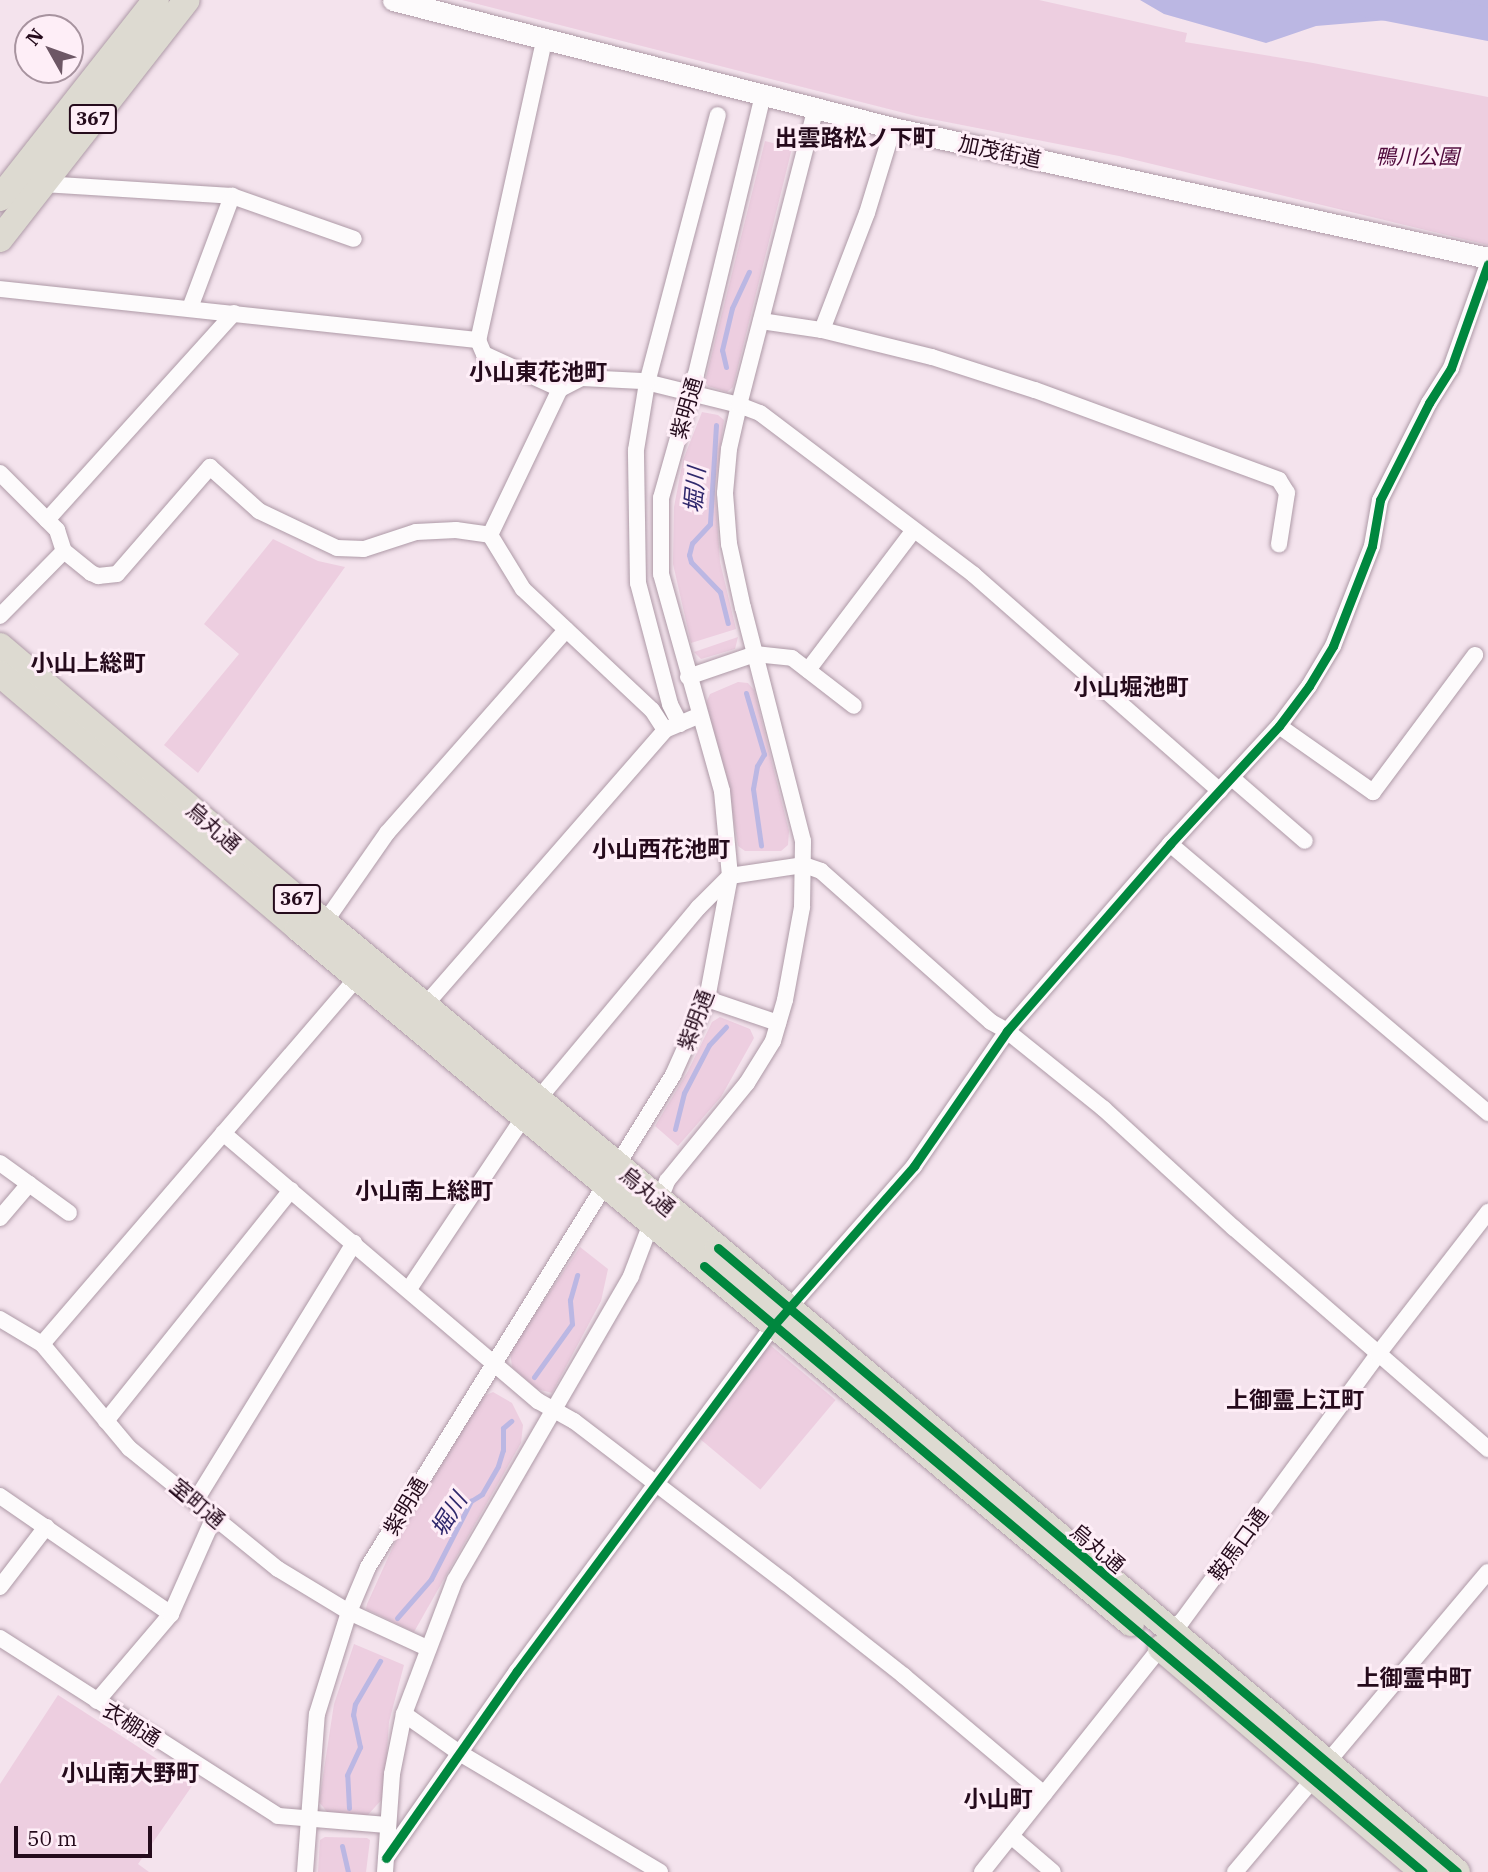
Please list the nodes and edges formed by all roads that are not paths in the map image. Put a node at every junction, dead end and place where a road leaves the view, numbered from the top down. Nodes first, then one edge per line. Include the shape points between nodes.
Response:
1 (187, 0) edge
2 (393, 0) edge
3 (154, 1) edge
4 (544, 41) junction
5 (763, 95) junction
6 (816, 107) junction
7 (718, 115) dead end
8 (893, 128) junction
9 (43, 184) junction
10 (232, 196) junction
11 (0, 198) edge
12 (0, 239) edge
13 (354, 239) dead end
14 (1488, 258) edge
15 (1488, 264) edge
16 (0, 289) edge
17 (190, 308) junction
18 (234, 313) junction
19 (761, 321) junction
20 (822, 330) junction
21 (478, 341) junction
22 (647, 383) junction
23 (560, 388) junction
24 (690, 394) junction
25 (739, 405) junction
26 (0, 474) edge
27 (47, 520) junction
28 (913, 531) junction
29 (490, 535) junction
30 (1279, 544) dead end
31 (64, 551) junction
32 (0, 616) edge
33 (566, 630) junction
34 (0, 646) edge
35 (755, 654) junction
36 (1475, 655) dead end
37 (808, 670) junction
38 (0, 674) edge
39 (688, 677) junction
40 (854, 706) dead end
41 (700, 715) junction
42 (1279, 726) junction
43 (673, 727) junction
44 (1226, 784) junction
45 (1306, 841) dead end
46 (1170, 844) junction
47 (804, 864) junction
48 (730, 876) junction
49 (319, 931) junction
50 (358, 976) junction
51 (708, 999) junction
52 (419, 1013) junction
53 (778, 1023) junction
54 (1007, 1031) junction
55 (532, 1107) junction
56 (1488, 1114) edge
57 (223, 1133) junction
58 (0, 1163) edge
59 (611, 1174) junction
60 (29, 1184) junction
61 (291, 1190) junction
62 (655, 1211) junction
63 (1488, 1212) edge
64 (69, 1213) dead end
65 (0, 1218) edge
66 (354, 1243) junction
67 (408, 1289) junction
68 (781, 1317) junction
69 (5, 1324) edge
70 (0, 1341) edge
71 (42, 1344) junction
72 (1378, 1354) junction
73 (494, 1361) junction
74 (555, 1410) junction
75 (106, 1421) junction
76 (1488, 1449) edge
77 (657, 1485) junction
78 (0, 1496) edge
79 (196, 1500) junction
80 (214, 1517) junction
81 (47, 1527) junction
82 (1488, 1572) edge
83 (0, 1587) edge
84 (349, 1612) junction
85 (171, 1614) junction
86 (0, 1638) edge
87 (1166, 1641) junction
88 (427, 1648) junction
89 (97, 1701) junction
90 (404, 1714) junction
91 (458, 1752) junction
92 (1320, 1772) junction
93 (1044, 1794) junction
94 (307, 1820) junction
95 (388, 1825) junction
96 (1011, 1836) junction
97 (385, 1865) edge
98 (304, 1872) edge
99 (660, 1872) edge
100 (982, 1872) edge
101 (1053, 1872) edge
102 (1235, 1872) edge
103 (1423, 1872) edge
104 (1457, 1872) edge

1 - 9 highway, 367
2 - 4 street, 加茂街道
3 - 11 highway, 367
4 - 5 street, 加茂街道
4 - 21 street
5 - 6 street, 加茂街道
5 - 24 street, 紫明通
6 - 8 street, 加茂街道
6 - 19 street
7 - 22 street
8 - 14 street, 加茂街道
8 - 20 street via 867,213
9 - 10 street
9 - 12 highway, 367
10 - 13 street
10 - 17 street
15 - 42 street via 1451,368 1380,500 1372,546 1333,646
16 - 17 street
17 - 18 street
18 - 21 street
18 - 27 street
19 - 20 street
19 - 25 street
20 - 30 street via 932,357 1035,390 1279,480 1287,493
21 - 23 street via 484,354
22 - 23 street via 582,378
22 - 24 street
22 - 43 street via 636,450 638,583
23 - 29 street
24 - 25 street
24 - 39 street, 紫明通 via 661,498 661,574
25 - 28 street via 760,413
25 - 35 street via 725,493 729,544
26 - 27 street
27 - 31 street via 57,530
28 - 37 street
28 - 44 street via 974,575
29 - 31 street via 456,530 416,533 364,549 337,548 258,511 210,467 117,574 91,573
29 - 33 street via 523,589
31 - 32 street
33 - 43 street
33 - 49 street via 387,833
34 - 49 highway, 烏丸通 / 367
35 - 37 street via 792,658
35 - 39 street
35 - 47 street via 800,828
36 - 42 street via 1373,792
37 - 40 street
38 - 49 highway, 烏丸通 / 367
39 - 41 street, 紫明通
41 - 43 street
41 - 48 street, 紫明通 via 722,791
42 - 44 street
43 - 52 street
44 - 45 street
44 - 46 street
46 - 54 street
46 - 56 street
47 - 48 street
47 - 53 street via 797,934
47 - 54 street via 821,871
48 - 51 street, 紫明通
48 - 55 street via 676,933
49 - 50 highway, 烏丸通 / 367
49 - 52 highway, 烏丸通 / 367
50 - 52 highway, 烏丸通 / 367
50 - 57 street
51 - 53 street
51 - 59 street, 紫明通 via 673,1075
52 - 55 highway, 烏丸通 / 367
53 - 62 street via 773,1041 747,1083 667,1181
54 - 68 street via 914,1166
54 - 72 street via 1104,1109
55 - 59 highway, 烏丸通 / 367
55 - 67 street
57 - 61 street
57 - 71 street
58 - 60 street
59 - 62 highway, 烏丸通 / 367
59 - 73 street, 紫明通
60 - 64 street
60 - 65 street
61 - 66 street
61 - 75 street
62 - 68 highway, 烏丸通 / 367
62 - 74 street via 631,1276
63 - 72 street, 鞍馬口通
66 - 67 street
66 - 79 street
67 - 73 street
68 - 77 street
68 - 87 highway, 烏丸通 / 367
69 - 70 street
69 - 71 street, 室町通
71 - 75 street, 室町通
72 - 76 street
72 - 87 street, 鞍馬口通
73 - 74 street via 538,1401
73 - 84 street, 紫明通 via 368,1567
74 - 77 street
74 - 88 street via 455,1580
75 - 79 street, 室町通 via 129,1448
77 - 91 street
77 - 93 street via 904,1676
78 - 81 street
79 - 80 street, 室町通
80 - 84 street, 室町通 via 278,1569
80 - 85 street
81 - 83 street
81 - 85 street
82 - 92 street
84 - 88 street, 室町通
84 - 94 street, 紫明通 via 317,1714
85 - 89 street
86 - 89 street, 衣棚通
87 - 92 highway, 烏丸通 / 367
87 - 93 street, 鞍馬口通
88 - 90 street
89 - 94 street, 衣棚通 via 278,1816
90 - 91 street
90 - 95 street
91 - 97 street
91 - 99 street
92 - 102 street
92 - 103 highway, 烏丸通 / 367
92 - 104 highway, 烏丸通 / 367
93 - 96 street, 鞍馬口通
94 - 95 street, 衣棚通
94 - 98 street, 紫明通
95 - 97 street
96 - 100 street, 鞍馬口通
96 - 101 street

